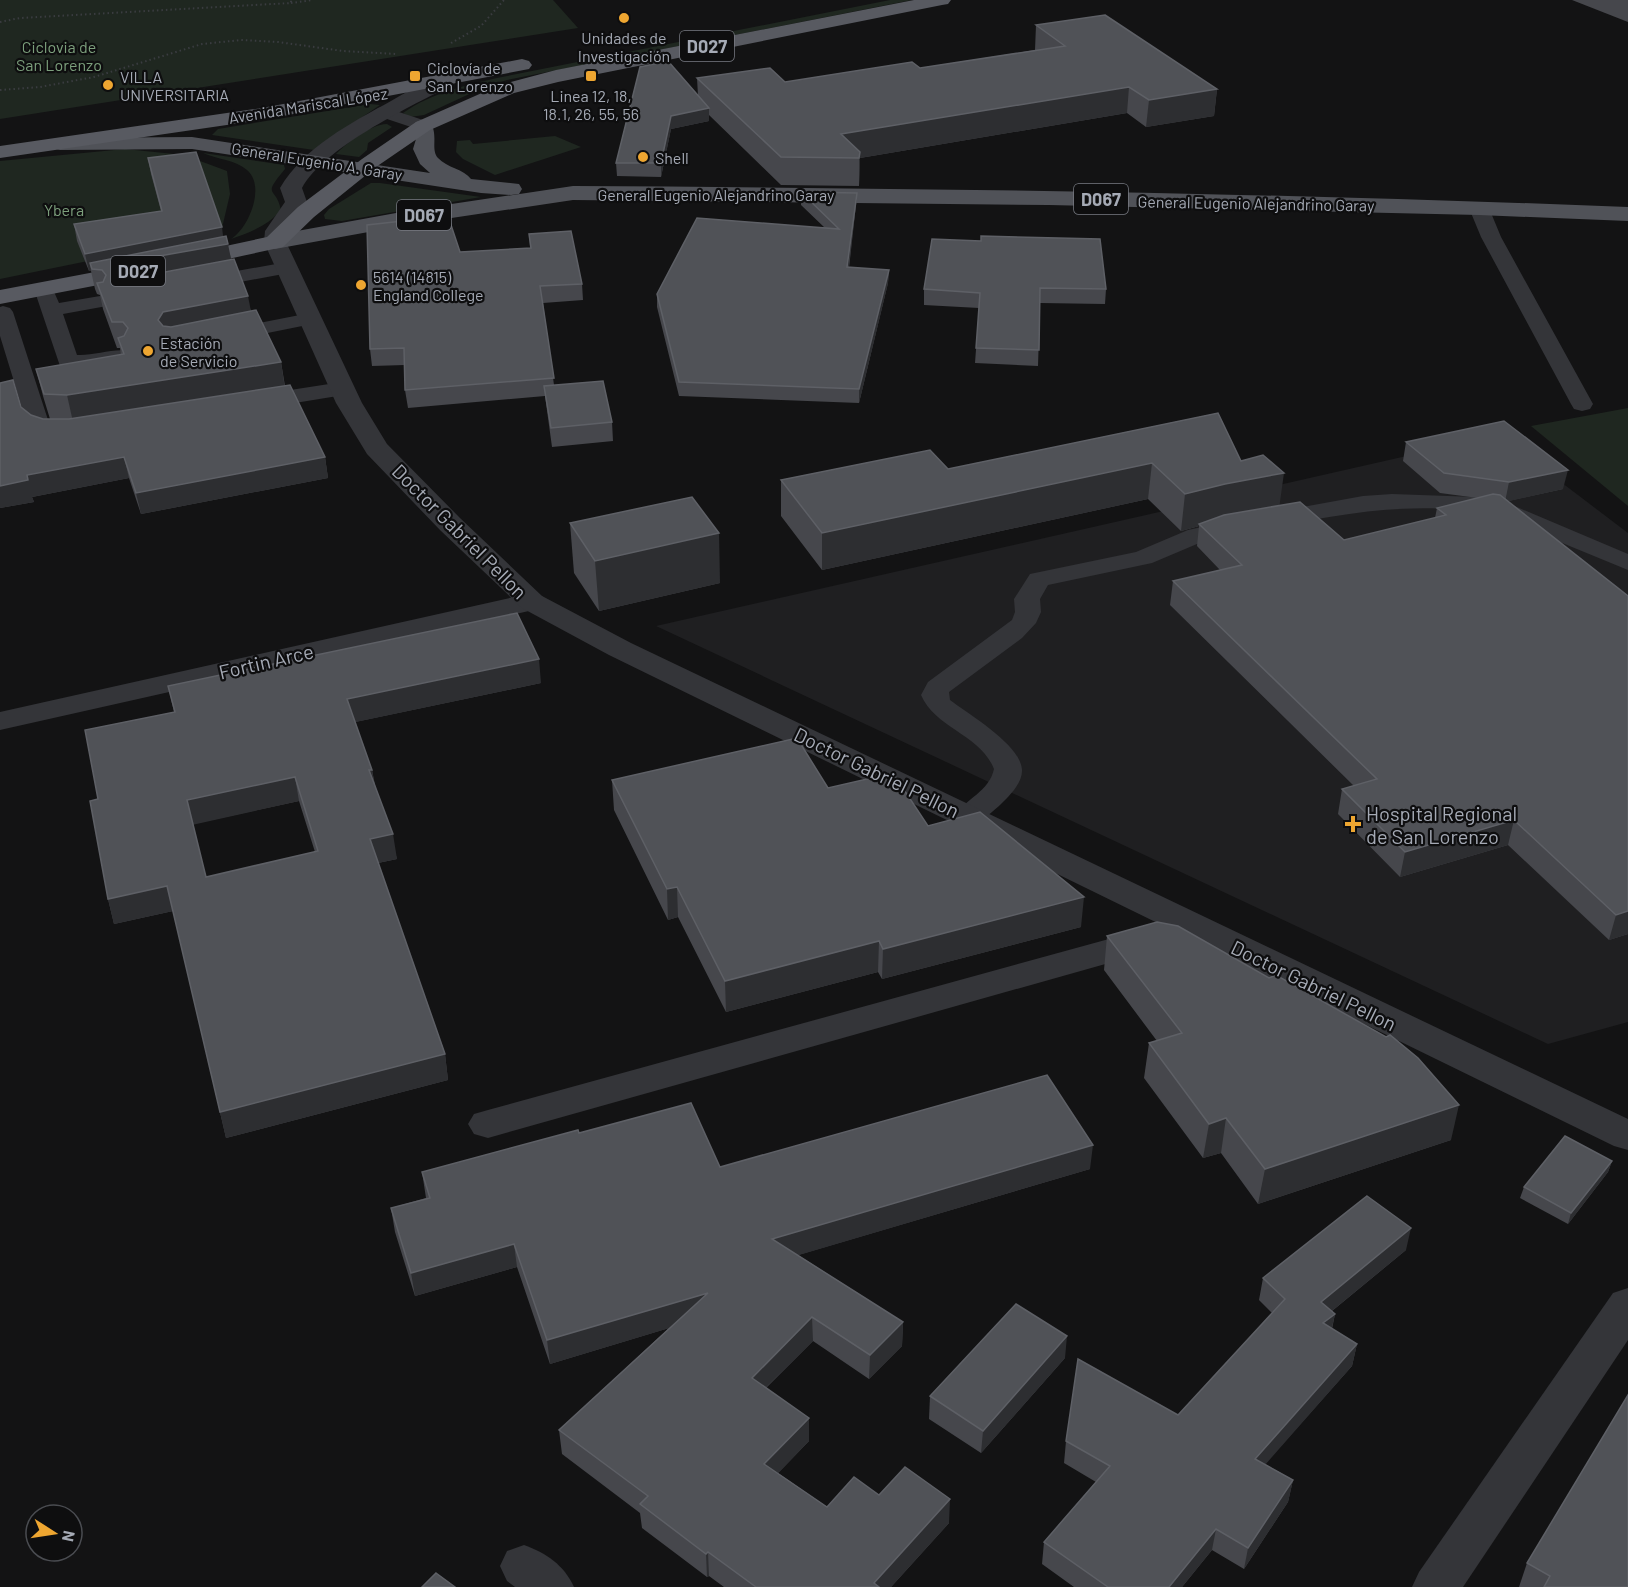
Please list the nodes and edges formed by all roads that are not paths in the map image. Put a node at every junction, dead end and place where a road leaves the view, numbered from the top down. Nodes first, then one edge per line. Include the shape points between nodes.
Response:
1 (861, 0) edge
2 (942, 0) edge
3 (441, 82) junction
4 (384, 112) junction
5 (423, 126) junction
6 (60, 144) junction
7 (0, 152) edge
8 (315, 161) junction
9 (362, 168) junction
10 (481, 187) junction
11 (573, 193) junction
12 (1479, 207) junction
13 (1628, 214) edge
14 (275, 242) junction
15 (287, 268) junction
16 (187, 286) edge
17 (48, 300) junction
18 (100, 302) edge
19 (1, 304) edge
20 (310, 319) junction
21 (209, 339) edge
22 (120, 356) edge
23 (342, 389) junction
24 (1582, 404) dead end
25 (237, 405) edge
26 (85, 429) edge
27 (1628, 563) edge
28 (532, 602) junction
29 (0, 721) edge
30 (969, 816) junction
31 (1194, 927) junction
32 (488, 1124) dead end
33 (1628, 1136) edge
34 (1628, 1305) edge
35 (1436, 1587) edge

1 - 3 highway, Avenida Mariscal López / D027
2 - 5 highway, D027 via 556,76 507,89
3 - 4 street
3 - 6 highway, Avenida Mariscal López / D027
4 - 5 lane
4 - 8 street
5 - 9 highway, D027
5 - 10 main road via 427,160 444,174
6 - 7 highway, Avenida Mariscal López / D027
6 - 8 main road, General Eugenio A. Garay / D067 via 184,143
8 - 9 main road, General Eugenio A. Garay / D067
8 - 14 street via 292,184 296,202 276,231
9 - 10 main road, General Eugenio A. Garay / D067
9 - 14 highway, D027
10 - 11 main road, General Eugenio A. Garay / D067
11 - 12 main road, General Eugenio Alejandrino Garay / D067
11 - 14 main road, General Eugenio Alejandrino Garay / D067
12 - 13 main road, General Eugenio Alejandrino Garay / D067
12 - 24 lane via 1491,237
14 - 15 street, Doctor Gabriel Pellon
14 - 17 highway, D027 via 160,267
15 - 16 lane
15 - 20 street, Doctor Gabriel Pellon
17 - 18 lane
17 - 19 highway, D027
17 - 22 lane via 68,361 94,362
19 - 26 lane via 39,427 52,431
20 - 21 lane
20 - 23 street, Doctor Gabriel Pellon
23 - 25 lane
23 - 28 street, Doctor Gabriel Pellon via 376,448
27 - 30 lane via 1504,510 1447,502 1392,501 1221,529 1143,558 1039,579 1027,598 1028,612 1023,622 937,688 934,695 938,705 989,742 1008,765 1008,777 1003,784
28 - 29 street, Fortin Arce
28 - 30 street, Doctor Gabriel Pellon via 620,649
30 - 31 street, Doctor Gabriel Pellon
31 - 32 street
31 - 33 street, Doctor Gabriel Pellon
34 - 35 street

